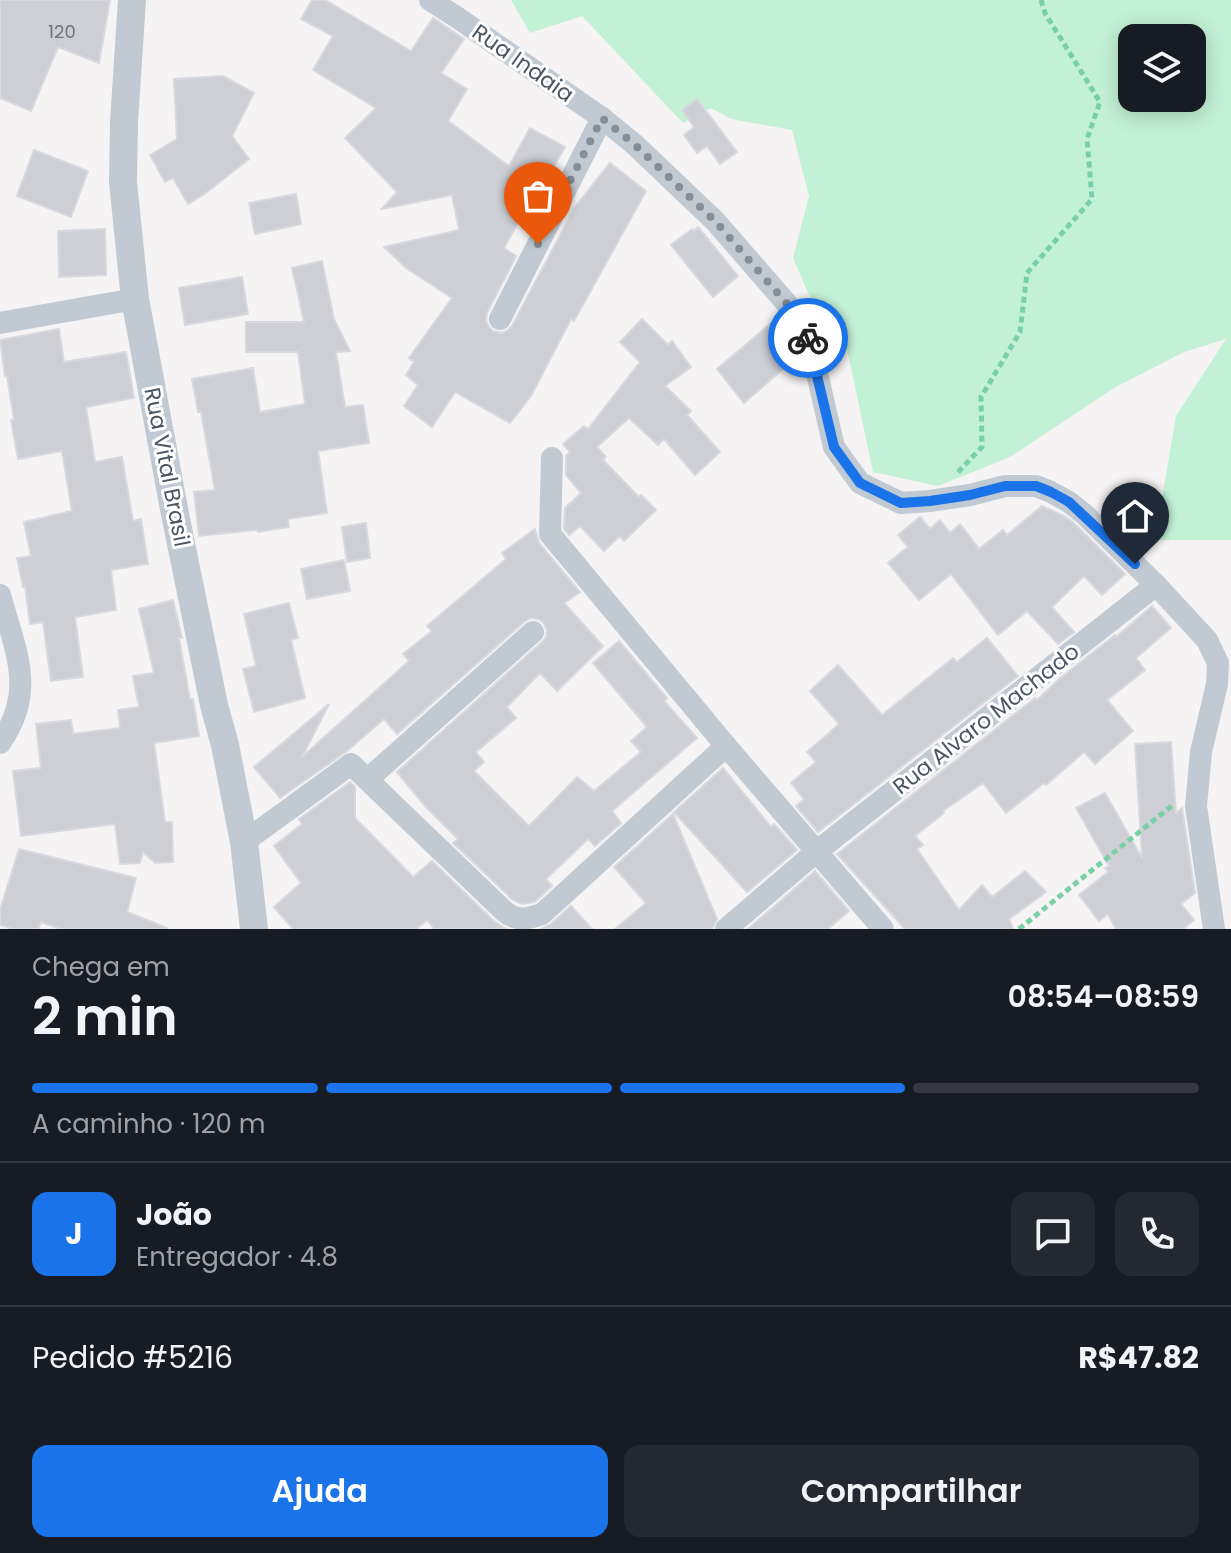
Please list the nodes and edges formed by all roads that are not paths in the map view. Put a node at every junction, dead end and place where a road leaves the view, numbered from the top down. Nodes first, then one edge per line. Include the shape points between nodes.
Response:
1 (132, 0) edge
2 (430, 0) edge
3 (602, 118) junction
4 (135, 299) junction
5 (500, 319) dead end
6 (0, 323) edge
7 (552, 458) dead end
8 (1156, 585) junction
9 (0, 595) edge
10 (533, 632) dead end
11 (1225, 660) edge
12 (10, 662) edge
13 (0, 743) edge
14 (726, 746) junction
15 (360, 772) junction
16 (244, 842) junction
17 (816, 852) junction
18 (254, 929) edge
19 (726, 929) edge
20 (883, 929) edge
21 (1214, 929) edge

1 - 4 street, Rua Vital Brasil via 123,182
2 - 3 street, Rua Indaia
3 - 5 street
3 - 8 street, Rua Indaia via 715,221 788,305 810,343 834,447 860,483 901,503 1036,486 1084,514
4 - 6 street
4 - 16 street, Rua Vital Brasil
7 - 14 street via 550,534
8 - 11 street, Rua Indaia
8 - 17 street, Rua Alvaro Machado
9 - 12 street
10 - 15 street
11 - 21 street, Rua Indaia via 1201,752 1196,806
12 - 13 street via 22,689 18,712
14 - 15 street via 542,914 524,920 504,911
14 - 17 street
15 - 16 street
16 - 18 street, Rua Vital Brasil
17 - 19 street, Rua Alvaro Machado
17 - 20 street

